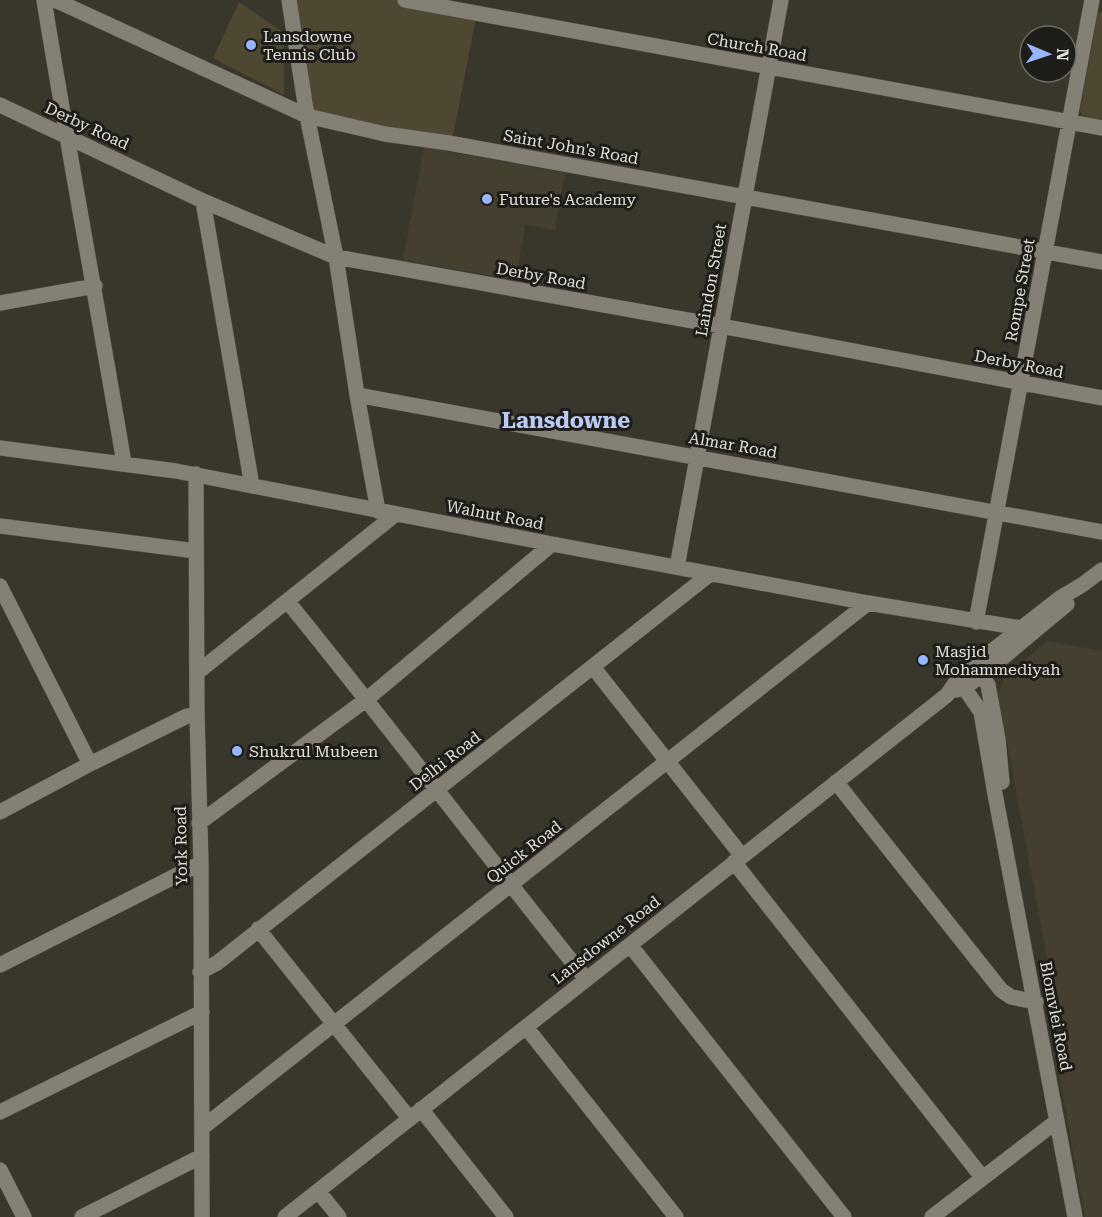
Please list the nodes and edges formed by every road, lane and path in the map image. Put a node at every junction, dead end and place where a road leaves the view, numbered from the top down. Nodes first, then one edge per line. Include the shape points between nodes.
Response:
1 (44, 0) edge
2 (55, 0) edge
3 (289, 0) edge
4 (405, 0) edge
5 (781, 0) edge
6 (1092, 0) edge
7 (768, 67) junction
8 (0, 105) edge
9 (307, 116) junction
10 (1069, 122) junction
11 (1102, 128) edge
12 (65, 135) junction
13 (745, 197) junction
14 (203, 201) junction
15 (1045, 252) junction
16 (336, 257) junction
17 (1102, 262) edge
18 (95, 285) junction
19 (0, 303) edge
20 (721, 326) junction
21 (1022, 383) junction
22 (357, 395) junction
23 (1102, 398) edge
24 (0, 448) edge
25 (697, 457) junction
26 (124, 463) junction
27 (196, 474) junction
28 (252, 486) junction
29 (378, 511) junction
30 (997, 512) junction
31 (396, 514) junction
32 (0, 526) edge
33 (1102, 532) edge
34 (552, 544) junction
35 (196, 551) junction
36 (677, 567) junction
37 (1102, 570) edge
38 (710, 574) junction
39 (1082, 585) junction
40 (0, 586) edge
41 (288, 602) junction
42 (868, 603) junction
43 (980, 623) junction
44 (1021, 628) junction
45 (998, 647) junction
46 (593, 667) junction
47 (978, 670) junction
48 (198, 672) junction
49 (957, 686) junction
50 (367, 699) junction
51 (196, 714) junction
52 (667, 762) junction
53 (90, 764) junction
54 (836, 782) junction
55 (436, 791) junction
56 (0, 812) edge
57 (1001, 821) junction
58 (199, 823) junction
59 (738, 859) junction
60 (201, 863) junction
61 (511, 885) junction
62 (258, 929) junction
63 (630, 945) junction
64 (0, 965) edge
65 (200, 972) junction
66 (586, 979) junction
67 (1036, 1002) junction
68 (202, 1012) junction
69 (333, 1024) junction
70 (526, 1027) junction
71 (0, 1112) edge
72 (415, 1113) junction
73 (1057, 1121) junction
74 (202, 1128) junction
75 (202, 1156) junction
76 (0, 1170) edge
77 (982, 1177) junction
78 (318, 1191) junction
79 (24, 1217) edge
80 (82, 1217) edge
81 (202, 1217) edge
82 (285, 1217) edge
83 (339, 1217) edge
84 (507, 1217) edge
85 (676, 1217) edge
86 (843, 1217) edge
87 (932, 1217) edge
88 (1075, 1217) edge

1 - 12 street
2 - 9 street, Saint John's Road
3 - 9 street
4 - 7 street, Church Road
5 - 7 street, Laindon Street
6 - 10 street, Rompe Street
7 - 10 street, Church Road
7 - 13 street, Laindon Street
8 - 12 street, Derby Road
9 - 13 street, Saint John's Road via 385,134
9 - 16 street
10 - 11 street, Church Road
10 - 15 street, Rompe Street
12 - 14 street, Derby Road
12 - 18 street
13 - 15 street, Saint John's Road
13 - 20 street, Laindon Street
14 - 16 street, Derby Road
14 - 28 street
15 - 17 street, Saint John's Road
15 - 21 street, Rompe Street
16 - 20 street, Derby Road
16 - 22 street
18 - 19 street
18 - 26 street
20 - 21 street, Derby Road
20 - 25 street, Laindon Street
21 - 23 street, Derby Road
21 - 30 street, Rompe Street
22 - 25 street, Almar Road
22 - 29 street
24 - 26 street, Walnut Road
25 - 30 street, Almar Road
25 - 36 street, Laindon Street
26 - 27 street, Walnut Road
27 - 28 street, Walnut Road
27 - 35 street, York Road
28 - 29 street, Walnut Road
29 - 31 street, Walnut Road
30 - 33 street, Almar Road
30 - 43 street, Rompe Street
31 - 34 street, Walnut Road
31 - 41 street
32 - 35 street
34 - 36 street, Walnut Road
34 - 50 street
35 - 48 street, York Road
36 - 38 street, Walnut Road
37 - 39 street, Lansdowne Road
38 - 42 street, Walnut Road
38 - 46 street, Delhi Road
39 - 44 street, Lansdowne Road
39 - 47 street, Lansdowne Road via 1046,623
40 - 53 street
41 - 48 street
41 - 50 street
42 - 43 street, Walnut Road
42 - 52 street, Quick Road
43 - 44 street, Walnut Road
43 - 45 street via 993,633
44 - 45 street, Lansdowne Road
45 - 47 street, Lansdowne Road
46 - 52 street
46 - 55 street, Delhi Road
47 - 49 street, Lansdowne Road
47 - 57 street, Blomvlei Road via 988,685 998,739
48 - 51 street, York Road
49 - 54 street, Lansdowne Road
49 - 57 street, Blomvlei Road via 981,712
50 - 55 street
50 - 58 street
51 - 53 street
51 - 58 street, York Road
52 - 59 street
52 - 61 street, Quick Road
53 - 56 street
54 - 59 street, Lansdowne Road
54 - 67 street via 1001,990 1011,997
55 - 61 street
55 - 62 street, Delhi Road
57 - 67 street, Blomvlei Road
58 - 60 street, York Road
59 - 63 street, Lansdowne Road
59 - 77 street
60 - 64 street
60 - 65 street, York Road
61 - 66 street
61 - 69 street, Quick Road
62 - 65 street, Delhi Road
62 - 69 street
63 - 66 street, Lansdowne Road
63 - 86 street
65 - 68 street, York Road
66 - 70 street, Lansdowne Road
67 - 73 street, Blomvlei Road
68 - 71 street
68 - 74 street, York Road
69 - 72 street
69 - 74 street, Quick Road
70 - 72 street, Lansdowne Road
70 - 85 street
72 - 78 street, Lansdowne Road
72 - 84 street
73 - 77 street
73 - 88 street, Blomvlei Road
74 - 75 street, York Road
75 - 80 street
75 - 81 street, York Road
76 - 79 street
77 - 87 street
78 - 82 street, Lansdowne Road
78 - 83 street

